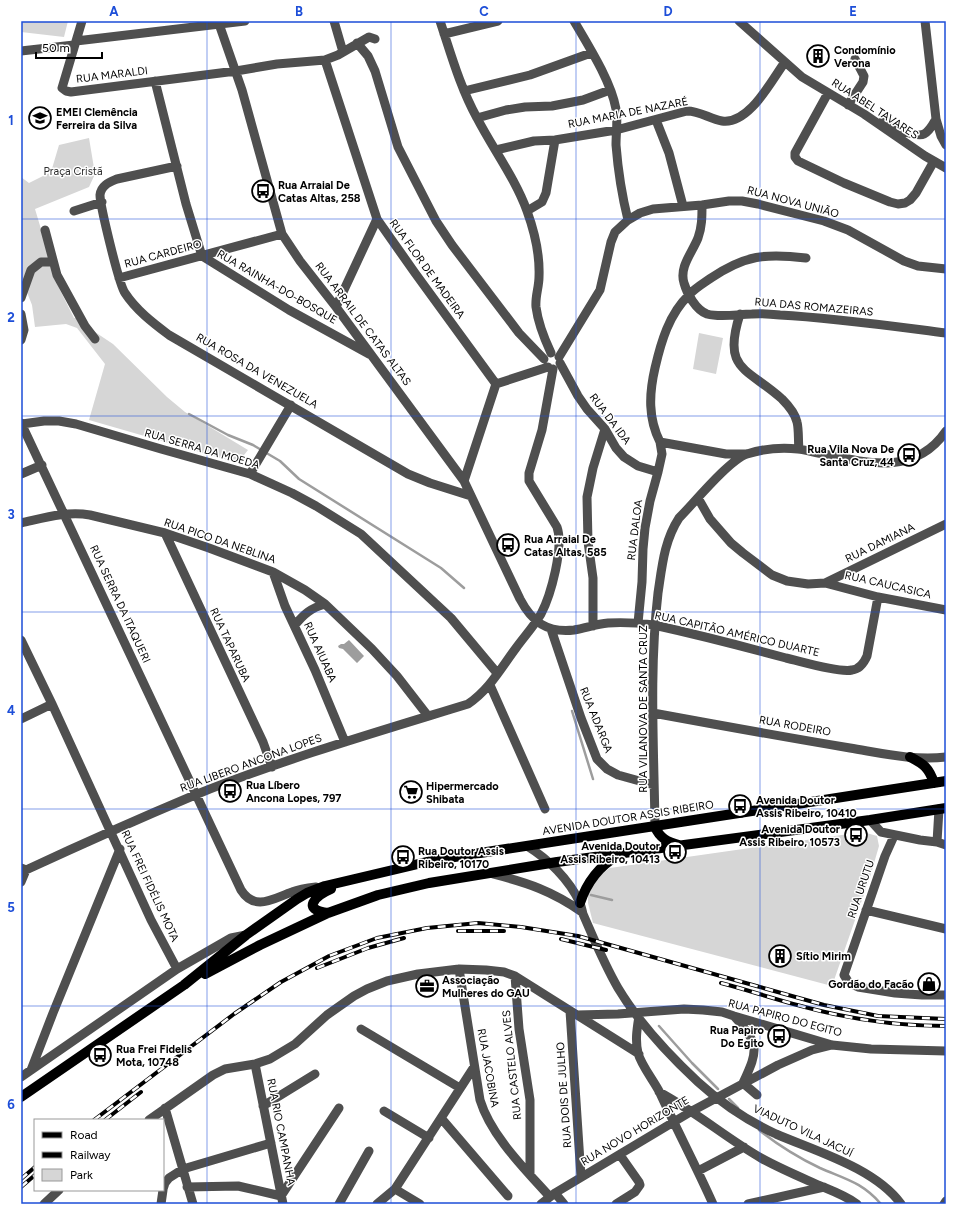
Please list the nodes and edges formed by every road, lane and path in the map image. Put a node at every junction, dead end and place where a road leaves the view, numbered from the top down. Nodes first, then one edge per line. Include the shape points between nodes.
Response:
1 (82, 21) edge
2 (245, 21) edge
3 (334, 21) edge
4 (440, 21) edge
5 (497, 21) edge
6 (574, 21) edge
7 (739, 21) edge
8 (925, 21) edge
9 (218, 22) edge
10 (444, 34) junction
11 (375, 38) dead end
12 (75, 43) junction
13 (356, 44) junction
14 (21, 51) edge
15 (343, 52) junction
16 (591, 53) junction
17 (855, 59) dead end
18 (325, 60) junction
19 (785, 62) junction
20 (236, 71) junction
21 (155, 81) junction
22 (610, 90) junction
23 (464, 91) junction
24 (828, 93) junction
25 (848, 105) junction
26 (864, 114) junction
27 (476, 118) junction
28 (936, 119) junction
29 (656, 120) junction
30 (616, 130) junction
31 (554, 140) junction
32 (946, 145) edge
33 (496, 150) junction
34 (934, 161) junction
35 (177, 166) junction
36 (946, 168) edge
37 (102, 202) junction
38 (702, 205) junction
39 (683, 206) junction
40 (74, 211) dead end
41 (527, 212) junction
42 (377, 219) junction
43 (628, 220) junction
44 (45, 230) dead end
45 (282, 234) junction
46 (202, 256) junction
47 (806, 258) dead end
48 (53, 262) junction
49 (946, 269) edge
50 (119, 278) junction
51 (689, 295) junction
52 (21, 298) edge
53 (336, 307) junction
54 (21, 314) edge
55 (740, 314) junction
56 (946, 332) edge
57 (95, 339) dead end
58 (21, 340) edge
59 (372, 356) junction
60 (552, 361) junction
61 (496, 384) junction
62 (289, 408) junction
63 (21, 424) edge
64 (605, 429) junction
65 (946, 431) edge
66 (660, 442) junction
67 (799, 449) junction
68 (746, 454) junction
69 (42, 466) junction
70 (252, 470) junction
71 (658, 472) junction
72 (21, 474) edge
73 (464, 481) junction
74 (471, 496) junction
75 (698, 498) junction
76 (64, 513) junction
77 (21, 523) edge
78 (946, 524) edge
79 (165, 533) junction
80 (274, 572) junction
81 (825, 583) junction
82 (878, 597) junction
83 (325, 604) junction
84 (946, 610) edge
85 (536, 621) junction
86 (638, 623) junction
87 (295, 625) junction
88 (654, 625) junction
89 (592, 626) junction
90 (551, 629) junction
91 (21, 640) edge
92 (497, 673) junction
93 (490, 685) junction
94 (52, 704) junction
95 (653, 713) junction
96 (428, 716) junction
97 (21, 719) edge
98 (345, 742) junction
99 (910, 757) junction
100 (946, 757) edge
101 (933, 759) junction
102 (946, 764) edge
103 (272, 767) junction
104 (946, 781) edge
105 (934, 783) junction
106 (654, 785) junction
107 (196, 795) junction
108 (942, 808) edge
109 (545, 809) dead end
110 (870, 820) junction
111 (655, 827) junction
112 (111, 831) junction
113 (894, 836) junction
114 (942, 844) edge
115 (681, 845) junction
116 (527, 846) junction
117 (120, 849) junction
118 (621, 854) junction
119 (551, 864) junction
120 (23, 869) edge
121 (493, 874) junction
122 (354, 878) junction
123 (21, 882) edge
124 (325, 886) junction
125 (581, 907) junction
126 (866, 910) junction
127 (328, 913) junction
128 (946, 929) edge
129 (246, 935) junction
130 (177, 969) junction
131 (459, 969) junction
132 (515, 976) junction
133 (184, 985) junction
134 (945, 995) dead end
135 (574, 1013) junction
136 (641, 1013) junction
137 (734, 1016) junction
138 (361, 1029) dead end
139 (832, 1045) junction
140 (946, 1051) edge
141 (638, 1054) junction
142 (255, 1064) junction
143 (474, 1067) junction
144 (31, 1070) junction
145 (315, 1074) dead end
146 (21, 1077) edge
147 (743, 1083) junction
148 (460, 1088) junction
149 (659, 1092) junction
150 (757, 1094) dead end
151 (21, 1096) edge
152 (263, 1106) junction
153 (165, 1108) junction
154 (340, 1108) dead end
155 (384, 1111) dead end
156 (692, 1111) junction
157 (441, 1118) junction
158 (150, 1119) edge
159 (673, 1123) junction
160 (429, 1138) junction
161 (271, 1143) junction
162 (744, 1147) junction
163 (369, 1151) dead end
164 (620, 1155) junction
165 (183, 1169) junction
166 (698, 1171) junction
167 (530, 1175) junction
168 (581, 1177) junction
169 (164, 1186) edge
170 (187, 1187) junction
171 (824, 1187) junction
172 (395, 1189) junction
173 (58, 1191) edge
174 (163, 1191) edge
175 (552, 1195) junction
176 (508, 1196) dead end
177 (282, 1200) edge
178 (946, 1201) edge
179 (44, 1204) edge
180 (161, 1204) edge
181 (192, 1204) edge
182 (339, 1204) edge
183 (377, 1204) edge
184 (420, 1204) edge
185 (541, 1204) edge
186 (564, 1204) edge
187 (616, 1204) edge
188 (712, 1204) edge
189 (748, 1204) edge
190 (857, 1204) edge
191 (901, 1204) edge
192 (944, 1204) edge

1 - 12 street, RUA MARALDI
2 - 9 street
3 - 15 street
4 - 10 street
5 - 10 street
6 - 16 street
7 - 19 street, RUA ABEL TAVARES
8 - 28 street
9 - 12 street
9 - 20 street, RUA ARRAIL DE CATAS ALTAS
10 - 23 street
11 - 13 street, RUA MARALDI via 369,36
12 - 14 street
12 - 21 street, RUA MARALDI via 62,88 66,91
13 - 15 street, RUA MARALDI
13 - 60 street via 371,62 398,147 436,220 519,333
15 - 18 street, RUA MARALDI
16 - 22 street
16 - 23 street via 530,75
17 - 25 street via 864,76 863,82
18 - 20 street, RUA MARALDI
18 - 42 street, RUA FLOR DE MADEIRA
19 - 24 street, RUA ABEL TAVARES via 802,77
19 - 29 street, RUA MARIA DE NAZARÉ via 755,105 738,119 724,121 692,111
20 - 21 street, RUA MARALDI
20 - 45 street, RUA ARRAIL DE CATAS ALTAS
21 - 35 street, RUA RAINHA-DO-BOSQUE
22 - 27 street, RUA MARIA DE NAZARÉ via 583,100 506,110
22 - 30 street via 616,110
23 - 27 street
24 - 25 street, RUA ABEL TAVARES
24 - 34 street via 795,153 798,161 844,183 898,204 905,203 913,196
25 - 26 street, RUA ABEL TAVARES
26 - 28 street via 894,127 922,135
26 - 34 street, RUA ABEL TAVARES
27 - 33 street
28 - 32 street
29 - 30 street, RUA MARIA DE NAZARÉ
29 - 39 street via 669,153
30 - 31 street, RUA MARIA DE NAZARÉ
30 - 43 street via 622,199
31 - 33 street, RUA MARIA DE NAZARÉ via 534,141
31 - 41 street via 546,193 542,202
33 - 41 street via 517,187
34 - 36 street, RUA ABEL TAVARES
35 - 37 street, RUA ROSA DA VENEZUELA via 108,182 100,195
35 - 46 street, RUA RAINHA-DO-BOSQUE
37 - 40 street
37 - 50 street, RUA ROSA DA VENEZUELA
38 - 39 street, RUA NOVA UNIÃO
38 - 49 street, RUA NOVA UNIÃO via 742,201 811,217 848,230 904,261 918,266
38 - 51 street, RUA DAS ROMAZEIRAS via 701,229 682,273 683,283
39 - 43 street, RUA NOVA UNIÃO via 653,209
41 - 60 street via 539,257 537,316
42 - 53 street
42 - 61 street, RUA FLOR DE MADEIRA
43 - 60 street, RUA NOVA UNIÃO via 615,232 611,242 600,290
44 - 48 street
45 - 46 street, RUA CARDEIRO
45 - 53 street, RUA ARRAIL DE CATAS ALTAS
46 - 50 street, RUA CARDEIRO
46 - 59 street, RUA RAINHA-DO-BOSQUE
47 - 51 street, RUA DALOA via 777,255 749,259 722,271
48 - 52 street via 41,262 30,270
48 - 57 street via 66,294
50 - 62 street, RUA ROSA DA VENEZUELA via 124,292 132,303 169,335
51 - 55 street, RUA DAS ROMAZEIRAS via 696,306 706,313
51 - 66 street, RUA DALOA via 666,330 652,381 650,408 652,423
53 - 59 street, RUA ARRAIL DE CATAS ALTAS
54 - 58 street via 24,330
55 - 56 street, RUA DAS ROMAZEIRAS via 804,316
55 - 67 street via 734,332 733,347 736,357 747,373 791,409 797,421
59 - 73 street, RUA ARRAIL DE CATAS ALTAS
60 - 61 street
60 - 64 street, RUA DA IDA via 582,403
60 - 85 street, RUA LIBERO ANCONA LOPES via 542,430 529,481 554,520 560,534 560,543 549,592
61 - 73 street
62 - 70 street
62 - 74 street, RUA ROSA DA VENEZUELA via 408,474
63 - 69 street, RUA SERRA DA ITAQUERI
63 - 70 street, RUA SERRA DA MOEDA via 51,421 76,424 160,449
64 - 71 street, RUA DA IDA via 624,457 638,466
64 - 89 street via 587,497 588,542 593,578
65 - 67 street, RUA VILANOVA DE SANTA CRUZ via 930,449 895,464 880,464
66 - 68 street via 726,454
66 - 71 street, RUA DALOA via 662,454
67 - 68 street, RUA VILANOVA DE SANTA CRUZ via 768,449
68 - 75 street, RUA VILANOVA DE SANTA CRUZ via 733,462
69 - 72 street
69 - 76 street, RUA SERRA DA ITAQUERI
70 - 92 street, RUA SERRA DA MOEDA via 361,534 451,618
71 - 86 street, RUA DALOA via 646,522
73 - 74 street, RUA ARRAIL DE CATAS ALTAS
74 - 85 street, RUA ARRAIL DE CATAS ALTAS via 525,608
75 - 81 street via 710,519 743,554 760,567 787,581
75 - 88 street, RUA VILANOVA DE SANTA CRUZ via 679,518 667,541
76 - 77 street, RUA PICO DA NEBLINA
76 - 79 street, RUA PICO DA NEBLINA via 90,515
76 - 107 street, RUA SERRA DA ITAQUERI
78 - 81 street, RUA DAMIANA
79 - 80 street, RUA PICO DA NEBLINA
79 - 103 street, RUA TAPARUBA via 263,742
80 - 83 street, RUA PICO DA NEBLINA
80 - 87 street, RUA AIUABA via 285,606
81 - 82 street, RUA CAUCASICA
82 - 84 street, RUA CAUCASICA
82 - 88 street, RUA CAPITÃO AMÉRICO DUARTE via 867,656 864,663 852,671 813,665
83 - 87 street via 311,609
83 - 96 street, RUA PICO DA NEBLINA via 397,676
85 - 90 street, RUA CAPITÃO AMÉRICO DUARTE
85 - 92 street, RUA LIBERO ANCONA LOPES
86 - 88 street, RUA CAPITÃO AMÉRICO DUARTE
86 - 89 street, RUA CAPITÃO AMÉRICO DUARTE
87 - 98 street, RUA AIUABA
88 - 95 street, RUA VILANOVA DE SANTA CRUZ
89 - 90 street, RUA CAPITÃO AMÉRICO DUARTE via 575,630
90 - 106 street, RUA ADARGA via 580,718 597,759 618,775
91 - 94 street, RUA FREI FIDÉLIS MOTA
92 - 93 street, RUA LIBERO ANCONA LOPES
93 - 96 street, RUA LIBERO ANCONA LOPES via 468,704
93 - 109 street
94 - 97 street
94 - 112 street, RUA FREI FIDÉLIS MOTA
95 - 99 street, RUA RODEIRO
95 - 106 street, RUA VILANOVA DE SANTA CRUZ
96 - 98 street, RUA LIBERO ANCONA LOPES
98 - 103 street, RUA LIBERO ANCONA LOPES
99 - 101 street, RUA RODEIRO
99 - 105 main road via 927,768
100 - 101 street, RUA RODEIRO
101 - 102 street, RUA RODEIRO
103 - 107 street, RUA LIBERO ANCONA LOPES
104 - 105 main road, AVENIDA DOUTOR ASSIS RIBEIRO
105 - 111 main road, AVENIDA DOUTOR ASSIS RIBEIRO
106 - 111 street, RUA VILANOVA DE SANTA CRUZ
107 - 112 street, RUA LIBERO ANCONA LOPES
107 - 124 street, RUA SERRA DA ITAQUERI via 244,896 254,901 267,902 305,888
108 - 110 main road
108 - 114 street
110 - 113 street via 882,832
110 - 115 main road
111 - 115 main road via 663,839
111 - 116 main road, AVENIDA DOUTOR ASSIS RIBEIRO
112 - 117 street, RUA FREI FIDÉLIS MOTA
112 - 120 street, RUA LIBERO ANCONA LOPES
113 - 114 street
113 - 126 street, RUA URUTU
115 - 118 main road
116 - 119 street, AVENIDA DOUTOR ASSIS RIBEIRO
116 - 122 main road, AVENIDA DOUTOR ASSIS RIBEIRO via 435,860
117 - 130 street, RUA FREI FIDÉLIS MOTA via 151,920
117 - 144 street
118 - 119 main road
118 - 125 main road via 602,866 594,875 588,884
119 - 121 main road
119 - 125 street, AVENIDA DOUTOR ASSIS RIBEIRO via 562,876
120 - 123 street
121 - 125 street via 542,889
121 - 127 main road via 429,883 378,895
122 - 124 main road
122 - 127 main road via 328,890 313,902 314,908 322,913
124 - 129 main road via 297,899
125 - 191 street, VIADUTO VILA JACUÍ via 605,963 628,1004 641,1022 698,1082 761,1127 875,1179
126 - 128 street
126 - 134 street, RUA URUTU via 845,969 844,975 847,979 858,987 895,993
127 - 133 main road
129 - 130 street via 231,938
129 - 133 main road
130 - 144 street
131 - 132 street via 495,970
131 - 142 street via 418,974 387,981 367,989 342,1003 295,1044 270,1059
131 - 143 street, RUA JACOBINA
132 - 135 street
132 - 167 street, RUA CASTELO ALVES via 519,1029 530,1100
133 - 151 main road
135 - 136 street, RUA PAPIRO DO EGITO
135 - 141 street
135 - 168 street, RUA DOIS DE JULHO
136 - 137 street, RUA PAPIRO DO EGITO via 684,1009 722,1012
136 - 141 street via 636,1034
137 - 139 street, RUA PAPIRO DO EGITO
137 - 147 street via 751,1036 755,1048
138 - 148 street
139 - 140 street, RUA PAPIRO DO EGITO
139 - 147 street, RUA NOVO HORIZONTE via 796,1056
141 - 149 street
142 - 152 street, RUA RIO CAMPANHA
142 - 153 street via 225,1069
143 - 148 street
143 - 167 street, RUA JACOBINA via 480,1100 487,1120
144 - 146 street
145 - 152 street
147 - 150 street
147 - 156 street, RUA NOVO HORIZONTE
148 - 157 street
149 - 156 street
149 - 159 street
152 - 161 street, RUA RIO CAMPANHA
153 - 158 street
153 - 165 street
154 - 177 street
155 - 160 street
156 - 159 street, RUA NOVO HORIZONTE
156 - 162 street
157 - 160 street
157 - 176 street
159 - 164 street, RUA NOVO HORIZONTE
159 - 166 street
160 - 172 street
161 - 165 street
161 - 177 street, RUA RIO CAMPANHA
162 - 166 street
162 - 171 street via 779,1167
163 - 182 street
164 - 168 street, RUA NOVO HORIZONTE
164 - 187 street via 640,1185 636,1192
165 - 169 street via 169,1178
165 - 170 street
166 - 188 street
167 - 175 street, RUA JACOBINA
168 - 175 street, RUA NOVO HORIZONTE
170 - 177 street via 238,1186
170 - 181 street
171 - 189 street
171 - 190 street
172 - 183 street
172 - 184 street
173 - 179 street
174 - 180 street
175 - 185 street, RUA NOVO HORIZONTE
175 - 186 street, RUA JACOBINA
178 - 192 street

